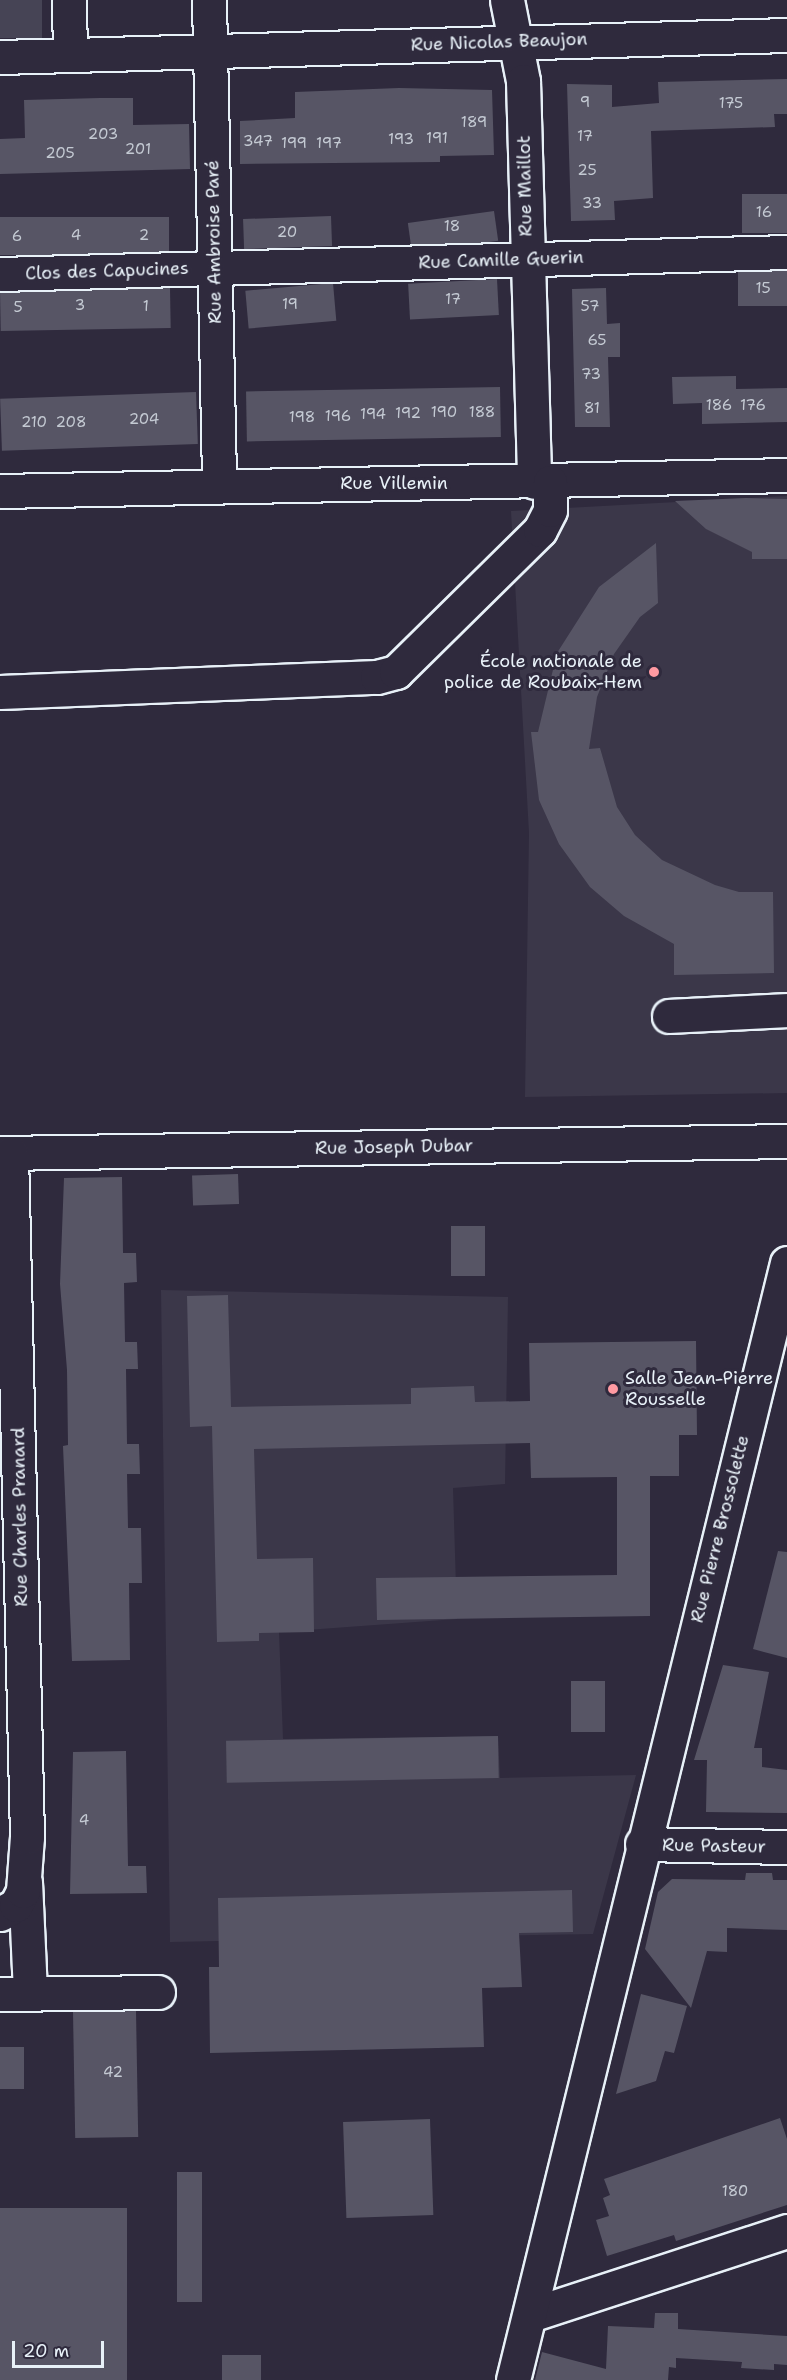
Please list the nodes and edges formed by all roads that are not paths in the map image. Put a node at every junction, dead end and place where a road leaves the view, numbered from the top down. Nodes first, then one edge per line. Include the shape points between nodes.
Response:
1 (69, 0) edge
2 (209, 0) edge
3 (507, 0) edge
4 (787, 35) edge
5 (517, 44) junction
6 (210, 51) junction
7 (70, 55) junction
8 (0, 57) edge
9 (787, 252) edge
10 (526, 259) junction
11 (215, 268) junction
12 (0, 274) edge
13 (787, 475) edge
14 (542, 482) junction
15 (219, 485) junction
16 (0, 491) edge
17 (0, 692) edge
18 (787, 1010) edge
19 (669, 1016) dead end
20 (787, 1141) edge
21 (5, 1153) edge
22 (787, 1263) edge
23 (642, 1844) junction
24 (787, 1847) edge
25 (14, 1900) edge
26 (158, 1992) dead end
27 (15, 1994) edge
28 (787, 2231) edge
29 (530, 2315) junction
30 (513, 2380) edge

1 - 7 street
2 - 6 street, Rue Ambroise Paré
3 - 5 street, Rue Maillot
4 - 5 street, Rue Nicolas Beaujon
5 - 6 street, Rue Nicolas Beaujon
5 - 10 street, Rue Maillot via 523,81
6 - 7 street, Rue Nicolas Beaujon
6 - 11 street, Rue Ambroise Paré
7 - 8 street, Rue Nicolas Beaujon
9 - 10 street, Rue Camille Guerin
10 - 11 street, Rue Camille Guerin
10 - 14 street, Rue Maillot
11 - 12 street, Clos des Capucines
11 - 15 street, Rue Ambroise Paré
13 - 14 street, Rue Villemin
14 - 15 street, Rue Villemin
14 - 17 street, Rue Maillot via 550,510 540,530 396,672 377,677
15 - 16 street, Rue Villemin
18 - 19 street
20 - 21 street, Rue Joseph Dubar
21 - 25 street, Rue Charles Pranard
22 - 23 street, Rue Pierre Brossolette
23 - 24 street, Rue Pasteur
23 - 29 street, Rue Pierre Brossolette
25 - 27 street, Rue Charles Pranard
26 - 27 street
28 - 29 street
29 - 30 street

